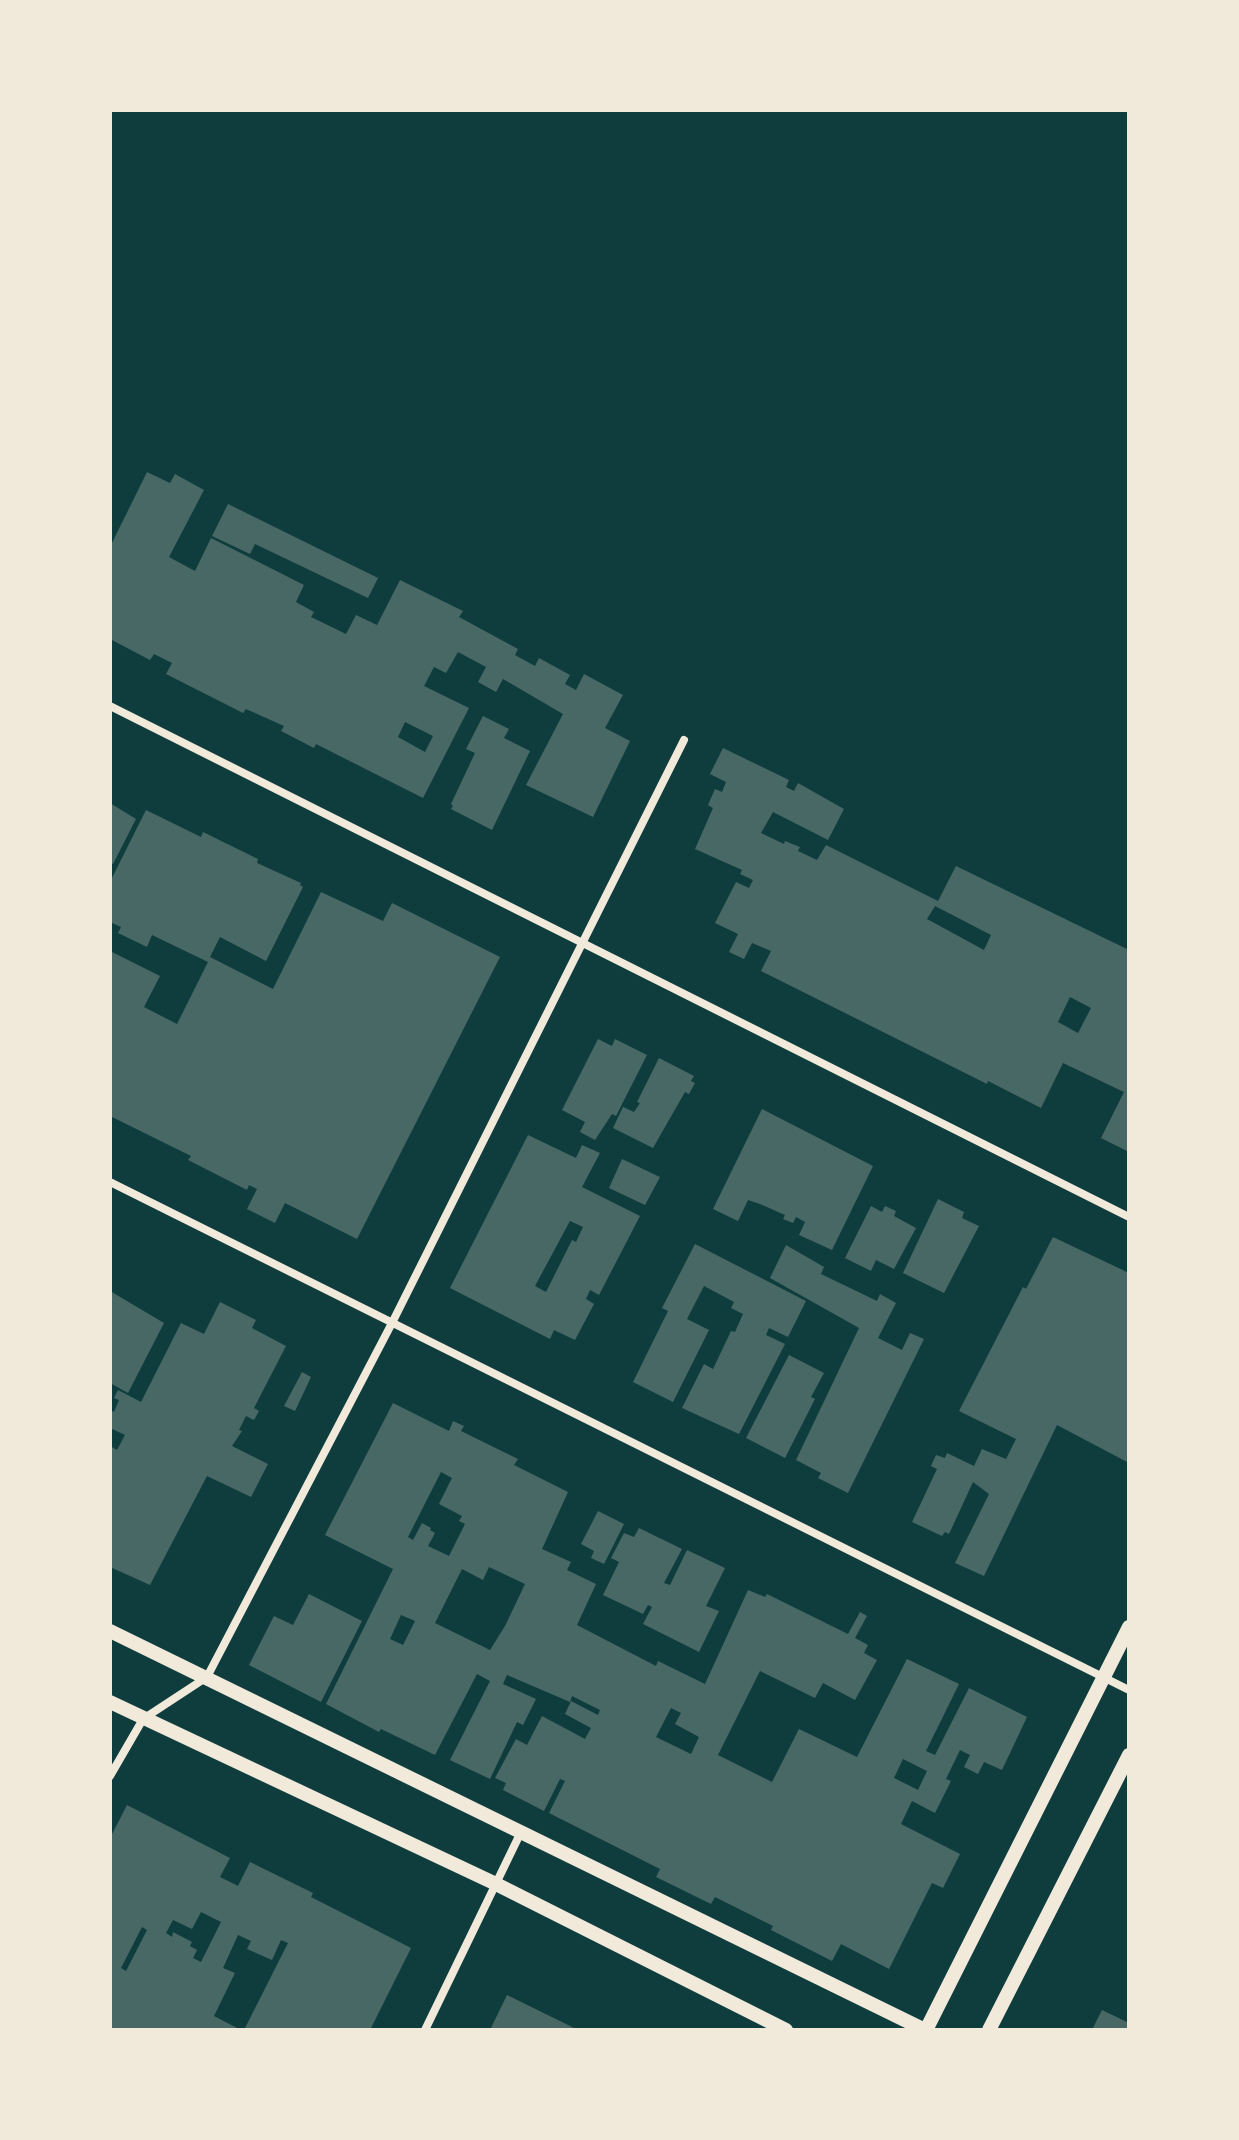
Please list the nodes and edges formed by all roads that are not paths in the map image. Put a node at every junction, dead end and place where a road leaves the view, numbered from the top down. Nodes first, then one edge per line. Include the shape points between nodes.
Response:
1 (110, 706) edge
2 (684, 740) dead end
3 (583, 943) junction
4 (110, 1182) edge
5 (1129, 1217) edge
6 (392, 1323) junction
7 (1129, 1627) edge
8 (110, 1631) edge
9 (207, 1677) junction
10 (1104, 1678) junction
11 (1129, 1690) edge
12 (110, 1702) edge
13 (143, 1719) junction
14 (1129, 1755) edge
15 (110, 1776) edge
16 (520, 1834) junction
17 (494, 1883) junction
18 (425, 2030) edge
19 (786, 2030) edge
20 (926, 2030) edge
21 (989, 2030) edge

1 - 3 street
2 - 3 street
3 - 5 street
3 - 6 street
4 - 6 street
6 - 9 street
6 - 10 street
7 - 10 street
8 - 9 street
9 - 13 street
9 - 16 street
10 - 11 street
10 - 20 street
12 - 13 street
13 - 15 street
13 - 17 street
14 - 21 street
16 - 17 street
16 - 20 street
17 - 18 street
17 - 19 street

